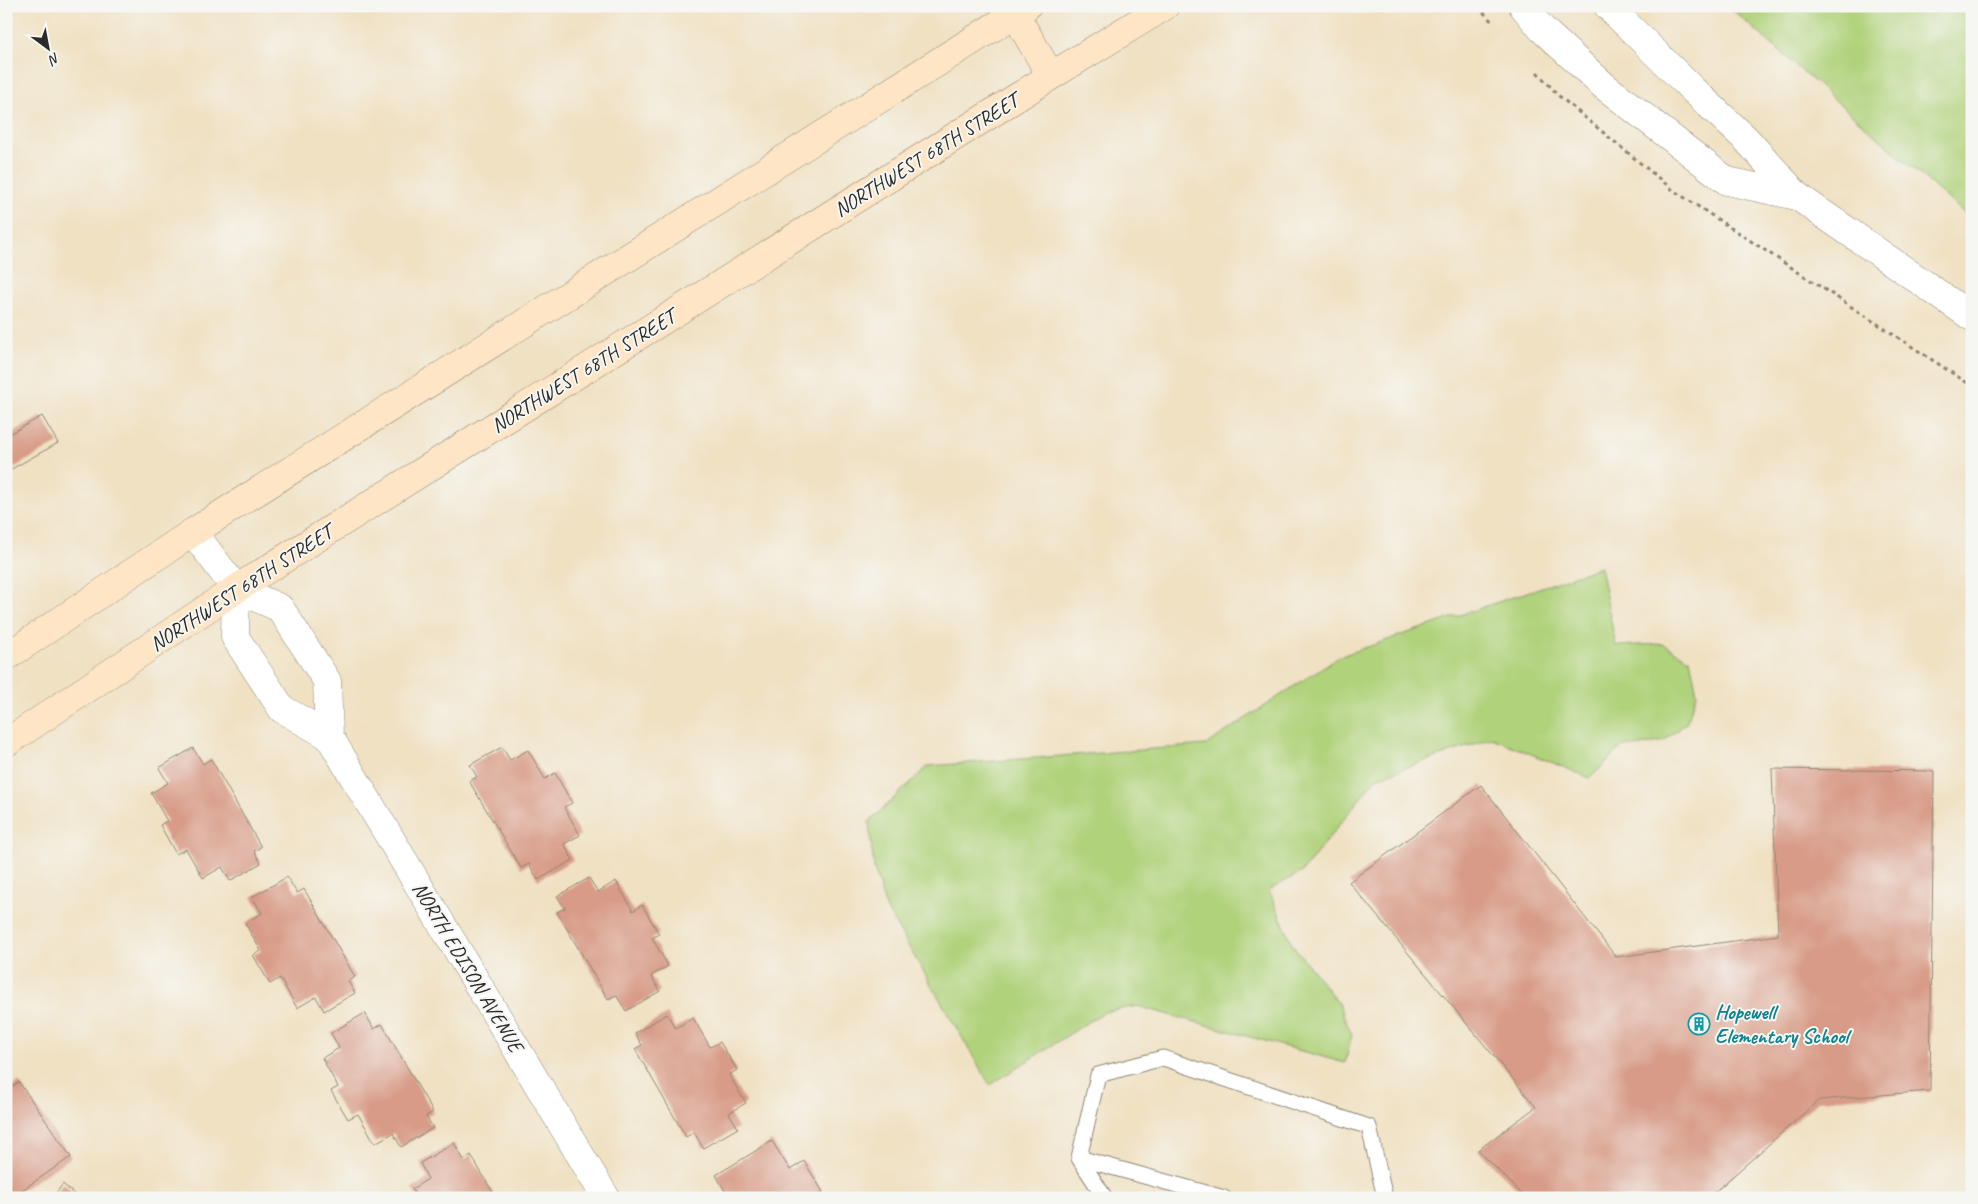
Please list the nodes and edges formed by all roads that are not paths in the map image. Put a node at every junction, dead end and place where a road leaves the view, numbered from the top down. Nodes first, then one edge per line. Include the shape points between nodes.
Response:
1 (1165, 6) edge
2 (1523, 6) edge
3 (1608, 6) edge
4 (1021, 10) edge
5 (1051, 76) junction
6 (1797, 196) junction
7 (1972, 317) edge
8 (193, 532) junction
9 (236, 589) junction
10 (6, 657) edge
11 (329, 736) junction
12 (6, 743) edge
13 (1079, 1158) junction
14 (606, 1198) edge
15 (1105, 1198) edge
16 (1224, 1198) edge
17 (1385, 1198) edge

1 - 5 main road, NORTHWEST 68TH STREET
2 - 6 street via 1542,29 1603,85 1728,181
3 - 6 street via 1746,139
4 - 5 main road
4 - 8 main road
5 - 9 main road, NORTHWEST 68TH STREET
6 - 7 street
8 - 9 street, NORTH EDISON AVENUE
8 - 10 main road
9 - 11 street, NORTH EDISON AVENUE via 235,637 282,708
9 - 11 street, NORTH EDISON AVENUE via 280,608 322,673 327,681
9 - 12 main road, NORTHWEST 68TH STREET
11 - 14 street, NORTH EDISON AVENUE
13 - 15 lane
13 - 16 lane
13 - 17 lane via 1098,1075 1163,1058 1369,1127

